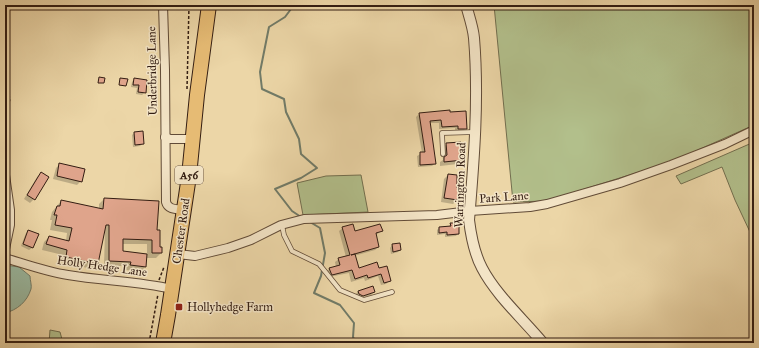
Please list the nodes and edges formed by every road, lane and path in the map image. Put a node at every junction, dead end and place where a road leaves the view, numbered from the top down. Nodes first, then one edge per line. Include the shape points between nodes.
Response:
1 (163, 5) edge
2 (189, 5) edge
3 (203, 5) edge
4 (209, 5) edge
5 (466, 5) edge
6 (5, 91) edge
7 (192, 95) junction
8 (5, 124) edge
9 (754, 130) edge
10 (475, 132) junction
11 (165, 137) junction
12 (192, 139) junction
13 (443, 154) dead end
14 (5, 175) edge
15 (184, 210) junction
16 (470, 211) junction
17 (282, 225) junction
18 (5, 249) edge
19 (178, 254) junction
20 (5, 258) edge
21 (172, 289) junction
22 (158, 291) dead end
23 (392, 292) dead end
24 (149, 343) edge
25 (163, 343) edge
26 (543, 343) edge

1 - 11 street, Underbridge Lane
2 - 7 path
3 - 7 highway, Chester Road / A56
4 - 7 highway, Chester Road / A56
5 - 10 street, Warrington Road via 474,37
6 - 8 path via 10,98
7 - 12 highway, Chester Road / A56
9 - 16 street, Park Lane via 671,165 547,204
10 - 13 lane via 442,133
10 - 16 street, Warrington Road
11 - 12 street
11 - 15 street, Underbridge Lane via 166,205
12 - 15 highway, Chester Road / A56
14 - 18 street via 10,210 10,226
15 - 19 highway, Chester Road / A56
16 - 17 street, Park Lane via 437,215 304,219
16 - 26 street, Warrington Road via 470,230 481,266 499,292
17 - 19 street, Park Lane via 228,248 195,256
17 - 23 lane via 292,251 319,264 340,290 364,300
19 - 21 highway, Chester Road / A56
20 - 21 street, Holly Hedge Lane via 66,275
21 - 25 highway, Chester Road / A56
22 - 24 path

